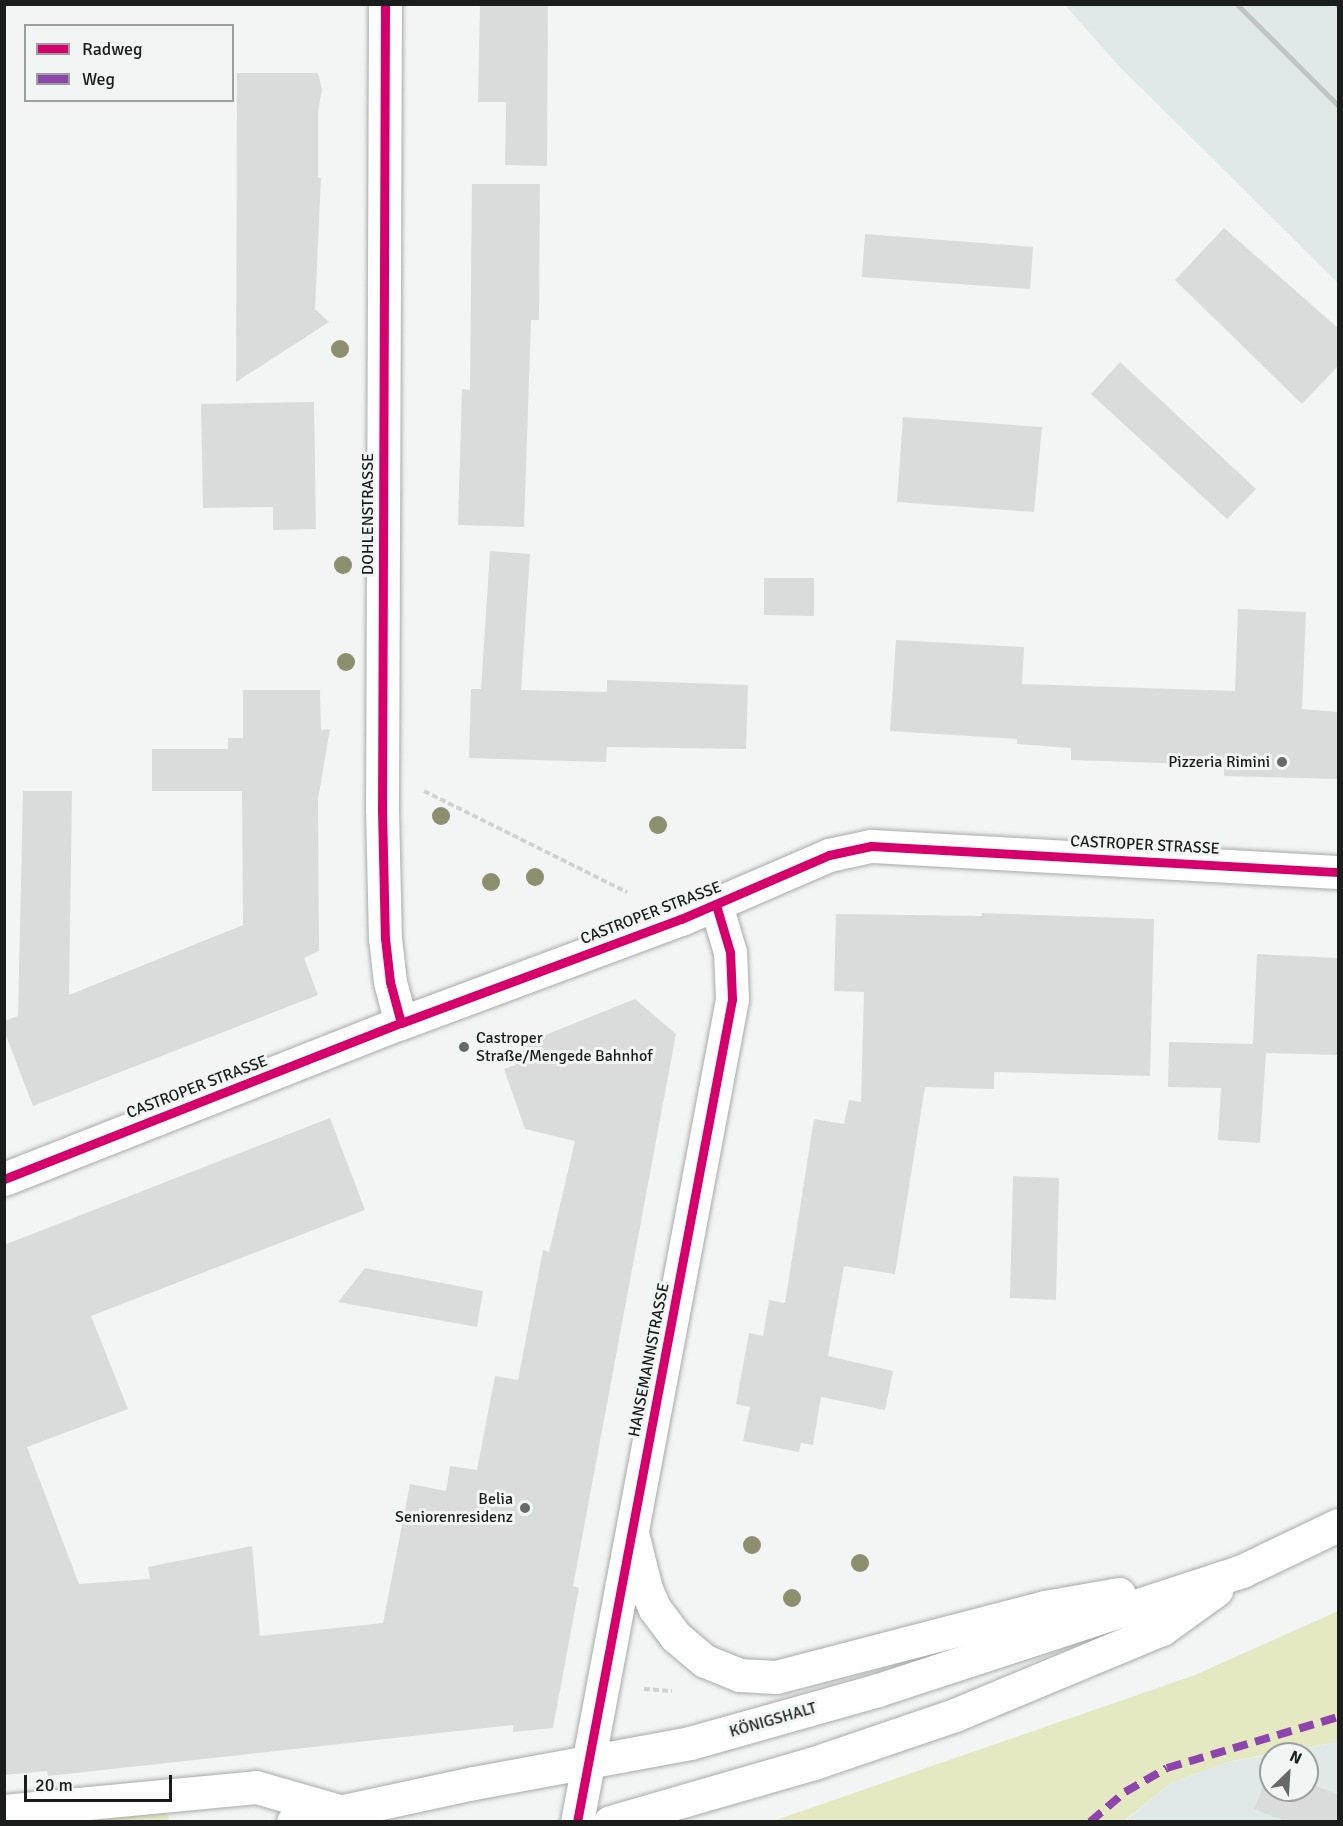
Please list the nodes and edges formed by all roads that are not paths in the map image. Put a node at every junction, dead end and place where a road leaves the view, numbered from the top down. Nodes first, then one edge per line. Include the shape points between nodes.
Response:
1 (385, 4) edge
2 (1338, 872) edge
3 (716, 905) junction
4 (401, 1023) junction
5 (4, 1179) edge
6 (1338, 1525) edge
7 (632, 1533) junction
8 (1242, 1571) junction
9 (589, 1760) junction
10 (4, 1811) edge
11 (339, 1811) junction
12 (293, 1821) edge
13 (577, 1821) edge
14 (610, 1821) edge

1 - 4 street, DOHLENSTRASSE via 382,771 385,938 390,982
2 - 3 street, CASTROPER STRASSE via 871,846 829,855
3 - 4 street, CASTROPER STRASSE
3 - 7 street, HANSEMANNSTRASSE via 730,952 732,999
4 - 5 street, CASTROPER STRASSE
6 - 8 street, KÖNIGSHALT
7 - 8 street via 646,1588 655,1609 675,1636 705,1661 739,1675 776,1677 1045,1607
7 - 9 street, HANSEMANNSTRASSE
8 - 9 street, KÖNIGSHALT via 878,1690 690,1743
8 - 14 street, KÖNIGSHALT via 1162,1629 955,1715 814,1763
9 - 11 street, KÖNIGSHALT
9 - 13 street, HANSEMANNSTRASSE
10 - 11 street via 256,1787
11 - 12 street, KÖNIGSHALT

